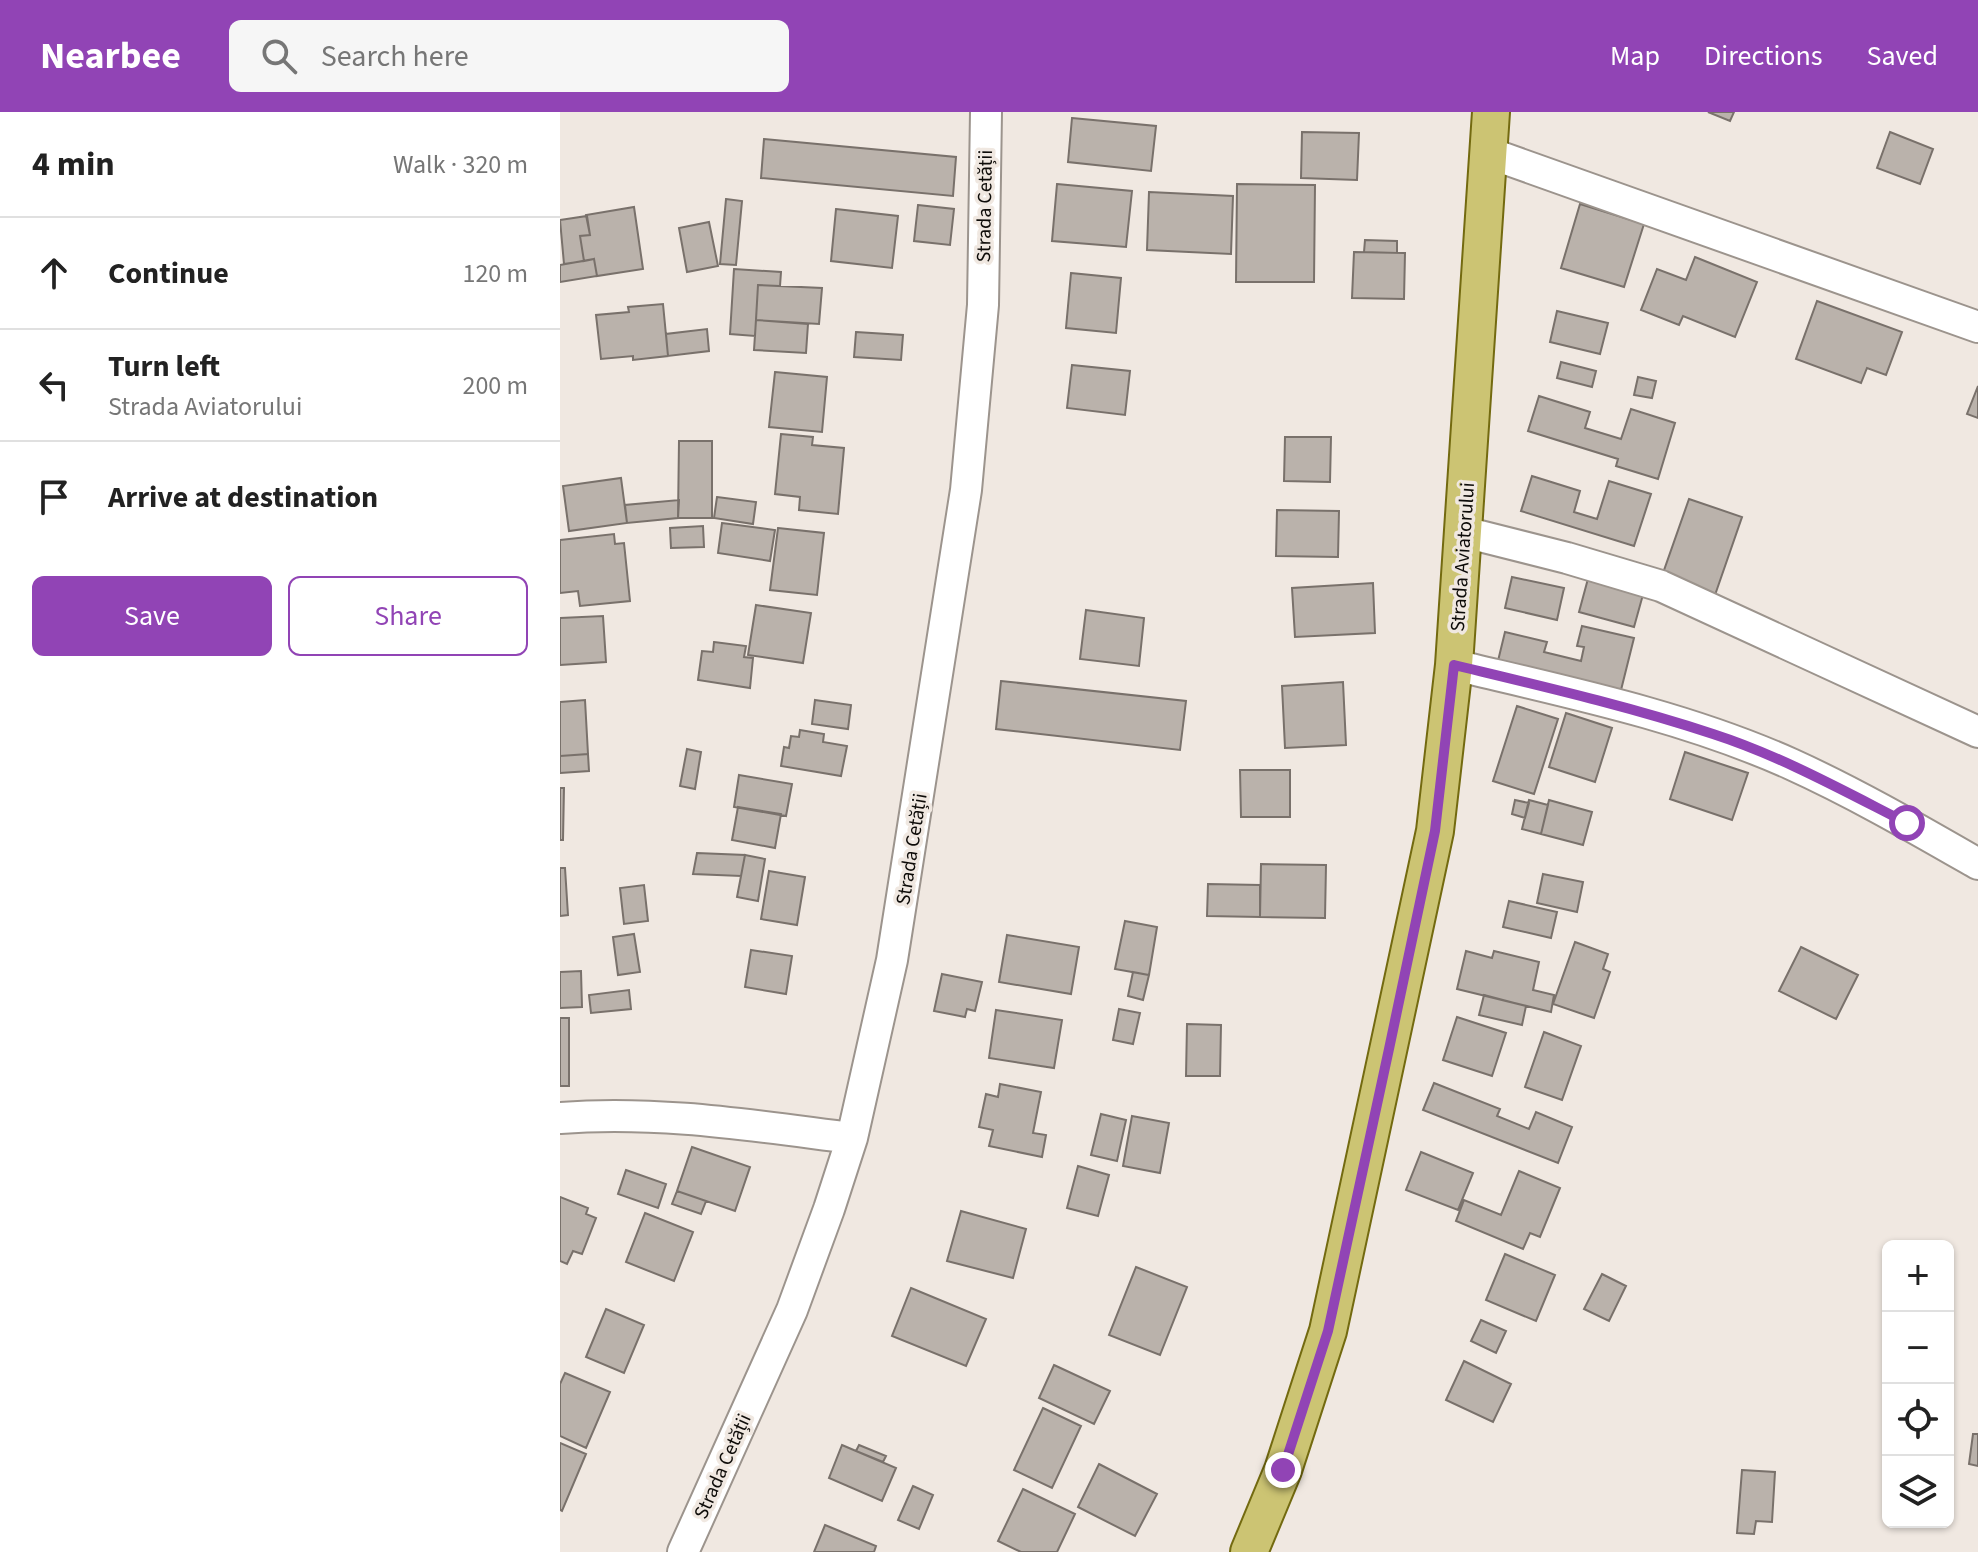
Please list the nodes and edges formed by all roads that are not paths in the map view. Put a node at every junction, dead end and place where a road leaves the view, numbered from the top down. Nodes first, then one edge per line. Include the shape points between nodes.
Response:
1 (986, 112) edge
2 (1491, 112) edge
3 (1489, 153) junction
4 (1978, 327) edge
5 (1464, 532) junction
6 (1454, 665) junction
7 (1978, 732) edge
8 (1978, 864) edge
9 (560, 1118) edge
10 (852, 1138) junction
11 (683, 1552) edge
12 (1249, 1552) edge

1 - 10 street, Strada Cetății via 983,305 966,490 892,960
2 - 3 main road, Strada Aviatorului
3 - 4 street
3 - 5 main road, Strada Aviatorului
5 - 6 main road, Strada Aviatorului
5 - 7 street via 1661,586
6 - 8 street via 1714,734 1791,764
6 - 12 main road, Strada Aviatorului via 1435,831 1328,1331 1283,1470
9 - 10 street via 650,1116
10 - 11 street, Strada Cetății via 792,1310

